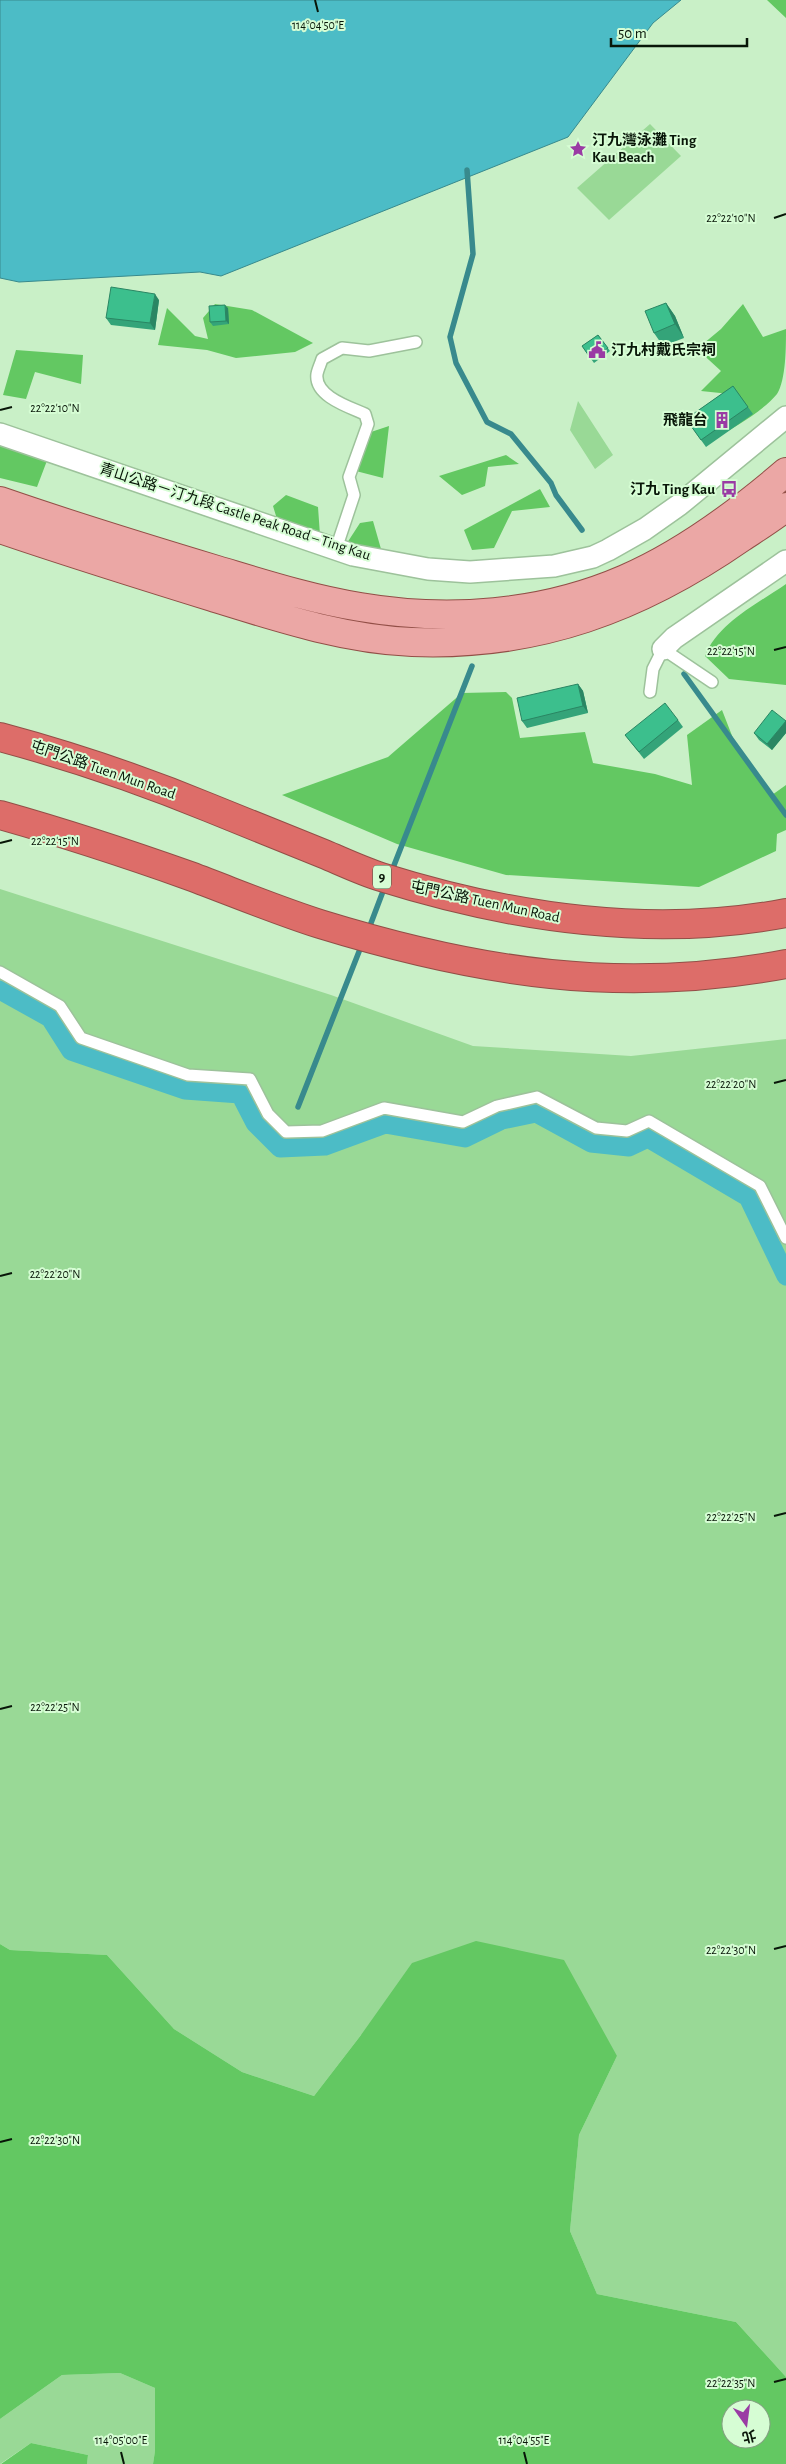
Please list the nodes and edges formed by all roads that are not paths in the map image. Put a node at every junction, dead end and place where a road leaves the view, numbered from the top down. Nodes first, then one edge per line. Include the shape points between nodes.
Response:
1 (416, 342) dead end
2 (786, 417) edge
3 (0, 434) edge
4 (786, 472) edge
5 (0, 501) edge
6 (786, 507) edge
7 (0, 529) edge
8 (336, 549) junction
9 (786, 561) edge
10 (663, 649) junction
11 (712, 682) dead end
12 (650, 692) dead end
13 (0, 736) edge
14 (0, 815) edge
15 (786, 913) edge
16 (786, 964) edge
17 (0, 972) edge
18 (786, 1238) edge

1 - 8 lane via 369,351 342,348 322,359 317,375 320,388 365,414 368,424 349,478 354,495
2 - 8 street, 青山公路－汀九段 Castle Peak Road – Ting Kau via 679,505 638,534 593,557 554,566 451,572
3 - 8 street, 青山公路－汀九段 Castle Peak Road – Ting Kau
4 - 5 main road via 694,542 625,579 556,602 514,611 464,614 410,613 305,596 100,535
6 - 7 main road via 701,566 637,600 565,626 462,641 411,642 297,623 89,560
9 - 10 street via 674,638
10 - 11 lane
10 - 12 lane via 653,669
13 - 15 highway, 屯門公路 Tuen Mun Road / 9 via 145,783 379,876 475,902 563,919 626,924 723,922
14 - 16 highway via 116,850 318,923 460,962 545,974 616,978 744,971
17 - 18 lane via 60,1006 81,1038 188,1075 250,1079 268,1114 286,1132 322,1131 384,1108 463,1122 497,1106 537,1097 596,1128 626,1131 649,1121 760,1186

